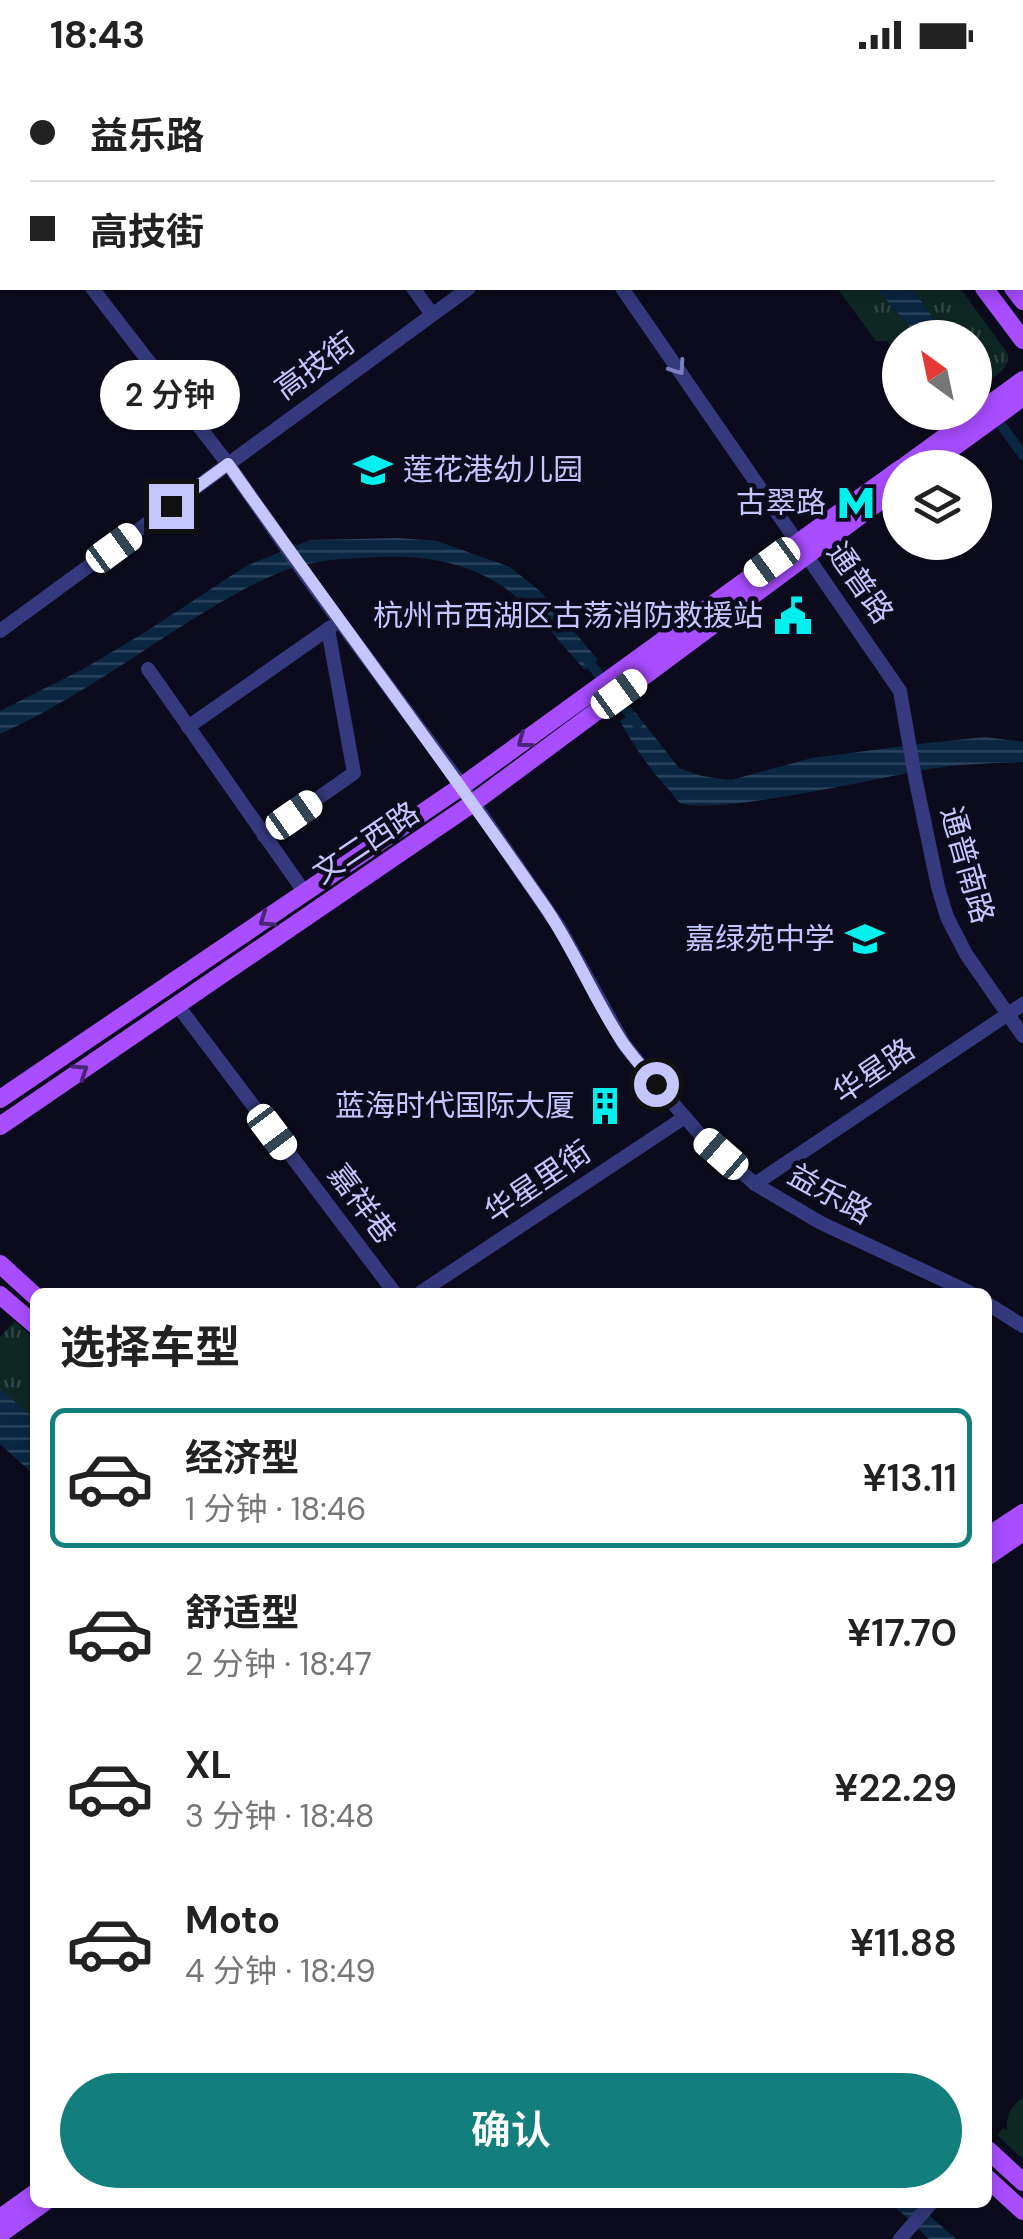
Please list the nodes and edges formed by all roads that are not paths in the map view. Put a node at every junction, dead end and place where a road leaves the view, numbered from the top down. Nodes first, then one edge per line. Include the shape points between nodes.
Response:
1 (94, 290) edge
2 (414, 290) edge
3 (465, 290) edge
4 (623, 290) edge
5 (986, 290) edge
6 (432, 314) junction
7 (1023, 340) edge
8 (1023, 380) edge
9 (1014, 398) edge
10 (992, 412) edge
11 (963, 430) edge
12 (965, 430) edge
13 (930, 450) edge
14 (944, 450) edge
15 (228, 464) junction
16 (882, 484) edge
17 (882, 498) edge
18 (803, 549) junction
19 (334, 625) junction
20 (0, 632) edge
21 (148, 669) dead end
22 (592, 703) junction
23 (188, 727) junction
24 (915, 777) joint
25 (462, 786) junction
26 (473, 802) junction
27 (264, 836) junction
28 (306, 893) junction
29 (1023, 1004) edge
30 (178, 1006) junction
31 (1007, 1015) junction
32 (1023, 1036) edge
33 (0, 1099) edge
34 (685, 1117) junction
35 (0, 1126) edge
36 (755, 1184) junction
37 (0, 1264) edge
38 (391, 1288) edge
39 (427, 1288) edge
40 (958, 1288) edge
41 (30, 1291) edge
42 (0, 1295) edge
43 (992, 1307) edge
44 (30, 1321) edge
45 (1023, 1326) edge
46 (1023, 1512) edge
47 (1023, 1532) edge
48 (992, 1533) edge
49 (992, 1553) edge
50 (992, 2154) edge
51 (1023, 2182) edge
52 (992, 2183) edge
53 (30, 2198) edge
54 (34, 2208) edge
55 (927, 2208) edge
56 (1023, 2211) edge
57 (5, 2223) edge
58 (900, 2239) edge

1 - 15 street, 益乐路
2 - 6 street
3 - 6 street, 高技街
4 -> 18 street, 通普路
5 - 7 main road
6 - 15 street, 高技街
8 - 9 main road, 文二西路
9 - 10 main road, 文二西路
11 - 13 main road, 文二西路
12 - 14 main road, 文二西路
15 - 19 street, 益乐路
15 - 20 street, 高技街
16 - 18 main road, 文二西路
17 - 18 main road, 文二西路
18 - 22 main road, 文二西路
18 - 24 street, 通普路 via 900,691
19 - 23 street
19 - 25 street, 益乐路
19 - 27 street via 354,773
21 - 23 street
22 -> 25 main road, 文二西路
22 - 26 main road, 文二西路
23 - 27 street
24 - 31 street, 通普南路 via 947,917
25 - 26 street, 益乐路
25 - 28 main road, 文二西路
26 - 30 main road, 文二西路
26 - 34 street, 益乐路 via 559,927 624,1044
27 - 28 street
28 -> 33 main road, 文二西路
29 - 31 street, 华星路
35 -> 30 main road, 文二西路
30 - 38 street, 嘉祥巷
31 - 32 street, 通普南路
31 - 36 street, 华星路
34 - 36 street, 益乐路
34 - 39 street, 华星里街
36 - 40 street, 益乐路 via 821,1224
37 - 41 main road
42 - 44 main road
43 - 45 street
46 - 48 main road
47 - 49 main road
50 - 51 main road
52 - 56 main road
53 - 57 main road
54 - 57 main road
55 - 58 street

